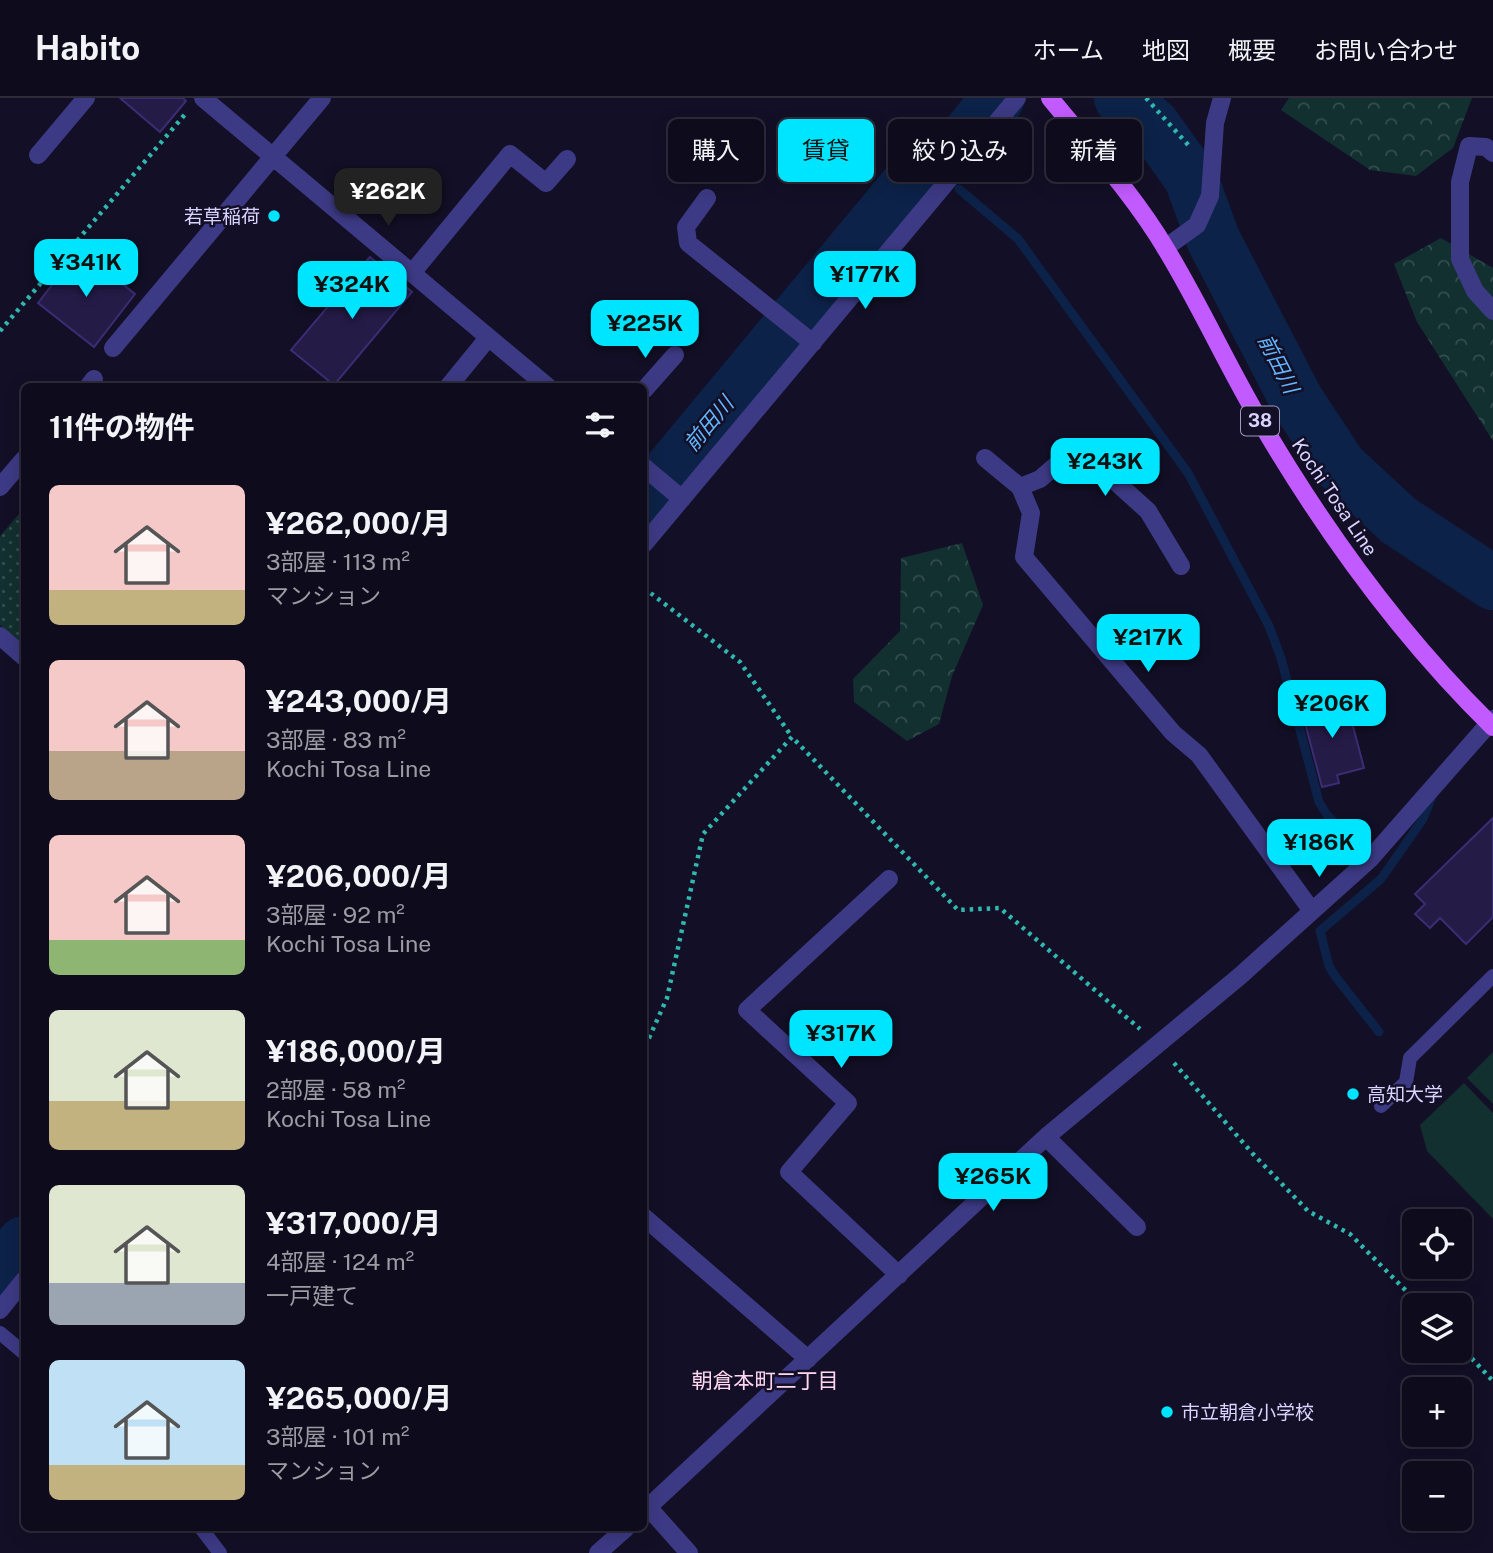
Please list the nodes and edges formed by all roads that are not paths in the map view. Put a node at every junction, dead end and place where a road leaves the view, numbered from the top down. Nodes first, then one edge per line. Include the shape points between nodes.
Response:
1 (86, 98) edge
2 (322, 98) edge
3 (1017, 98) edge
4 (1050, 98) edge
5 (1222, 98) edge
6 (197, 103) edge
7 (1493, 153) edge
8 (38, 155) dead end
9 (274, 155) junction
10 (567, 159) dead end
11 (707, 198) dead end
12 (1165, 248) junction
13 (412, 273) junction
14 (1493, 311) edge
15 (488, 338) junction
16 (808, 340) junction
17 (113, 348) dead end
18 (675, 355) dead end
19 (451, 383) edge
20 (543, 383) edge
21 (647, 387) edge
22 (985, 458) dead end
23 (21, 463) edge
24 (647, 470) edge
25 (1020, 487) junction
26 (0, 488) edge
27 (676, 494) junction
28 (647, 539) edge
29 (1181, 566) dead end
30 (0, 636) edge
31 (21, 654) edge
32 (1492, 723) edge
33 (889, 879) dead end
34 (1312, 911) junction
35 (1493, 976) edge
36 (1381, 1106) dead end
37 (1046, 1137) junction
38 (647, 1220) edge
39 (1137, 1227) dead end
40 (899, 1275) junction
41 (21, 1284) edge
42 (0, 1310) edge
43 (0, 1333) edge
44 (21, 1350) edge
45 (808, 1359) junction
46 (647, 1508) edge
47 (647, 1510) edge
48 (203, 1531) edge
49 (623, 1531) edge
50 (220, 1553) edge
51 (598, 1553) edge
52 (690, 1553) edge

1 - 8 street
2 - 9 street
3 - 16 street
4 - 12 main road, Kochi Tosa Line / 38
5 - 12 street via 1215,123 1211,190 1197,225
6 - 9 street
7 - 14 street via 1486,147 1469,146 1460,181 1460,259 1475,291
9 - 13 street
9 - 17 street
10 - 13 street via 546,183 510,154
11 - 16 street via 686,227 688,243
12 - 32 main road, Kochi Tosa Line / 38 via 1304,494 1389,612
13 - 15 street
15 - 19 street
15 - 20 street
16 - 27 street
18 - 21 street
22 - 25 street
23 - 26 street
24 - 27 street
25 - 29 street via 1040,479 1077,447 1148,511
25 - 34 street via 1031,513 1024,557 1173,733 1199,755
27 - 28 street
30 - 31 street
32 - 34 street via 1370,859
33 - 40 street via 747,1010 848,1103 789,1172
34 - 37 street
35 - 36 lane via 1410,1058 1406,1082
37 - 39 street
37 - 40 street
38 - 45 street
40 - 45 street
41 - 42 street
43 - 44 lane
45 - 46 street
47 - 52 street
48 - 50 lane
49 - 51 street

